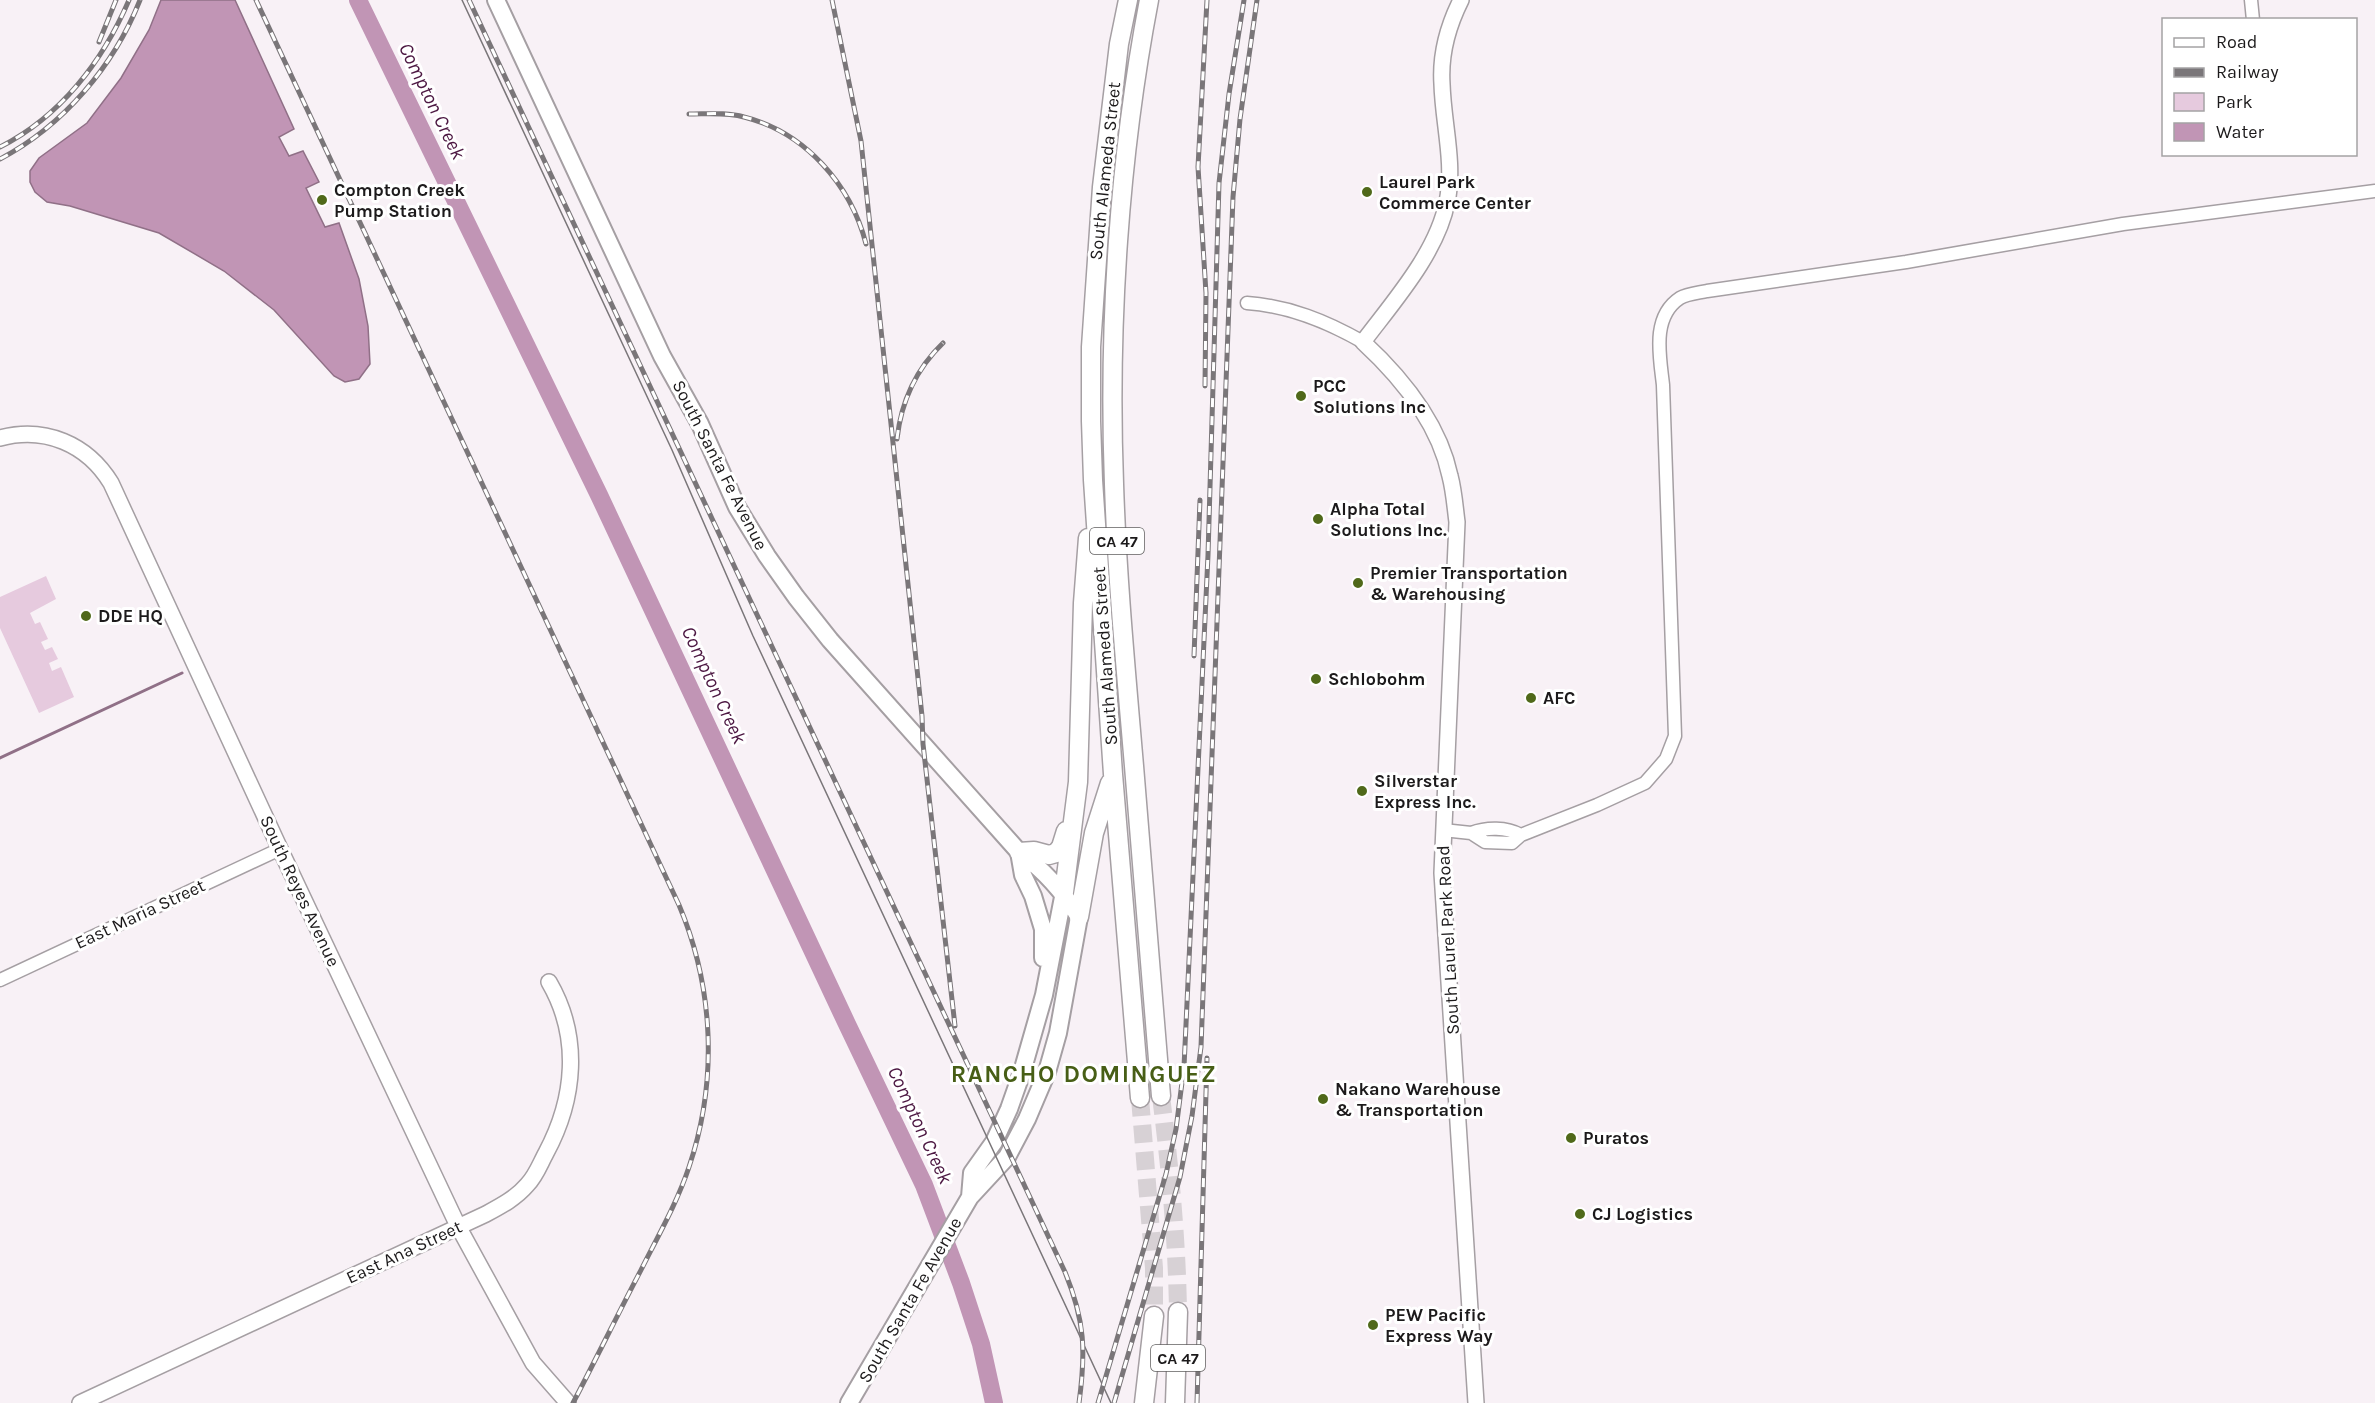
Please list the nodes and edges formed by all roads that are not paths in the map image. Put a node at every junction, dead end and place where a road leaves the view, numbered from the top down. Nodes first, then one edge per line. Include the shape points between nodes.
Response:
1 (496, 0) edge
2 (1128, 0) edge
3 (1149, 0) edge
4 (1461, 0) edge
5 (2251, 0) edge
6 (2253, 18) edge
7 (2375, 191) edge
8 (1247, 303) dead end
9 (1363, 342) junction
10 (0, 438) edge
11 (1093, 480) junction
12 (1132, 735) junction
13 (1113, 774) junction
14 (1078, 782) junction
15 (1443, 830) junction
16 (280, 849) junction
17 (1019, 852) junction
18 (1064, 892) junction
19 (1079, 916) junction
20 (0, 980) edge
21 (549, 982) dead end
22 (1044, 994) junction
23 (1022, 1072) junction
24 (1044, 1079) junction
25 (1161, 1096) tunnel mouth
26 (1140, 1098) tunnel mouth
27 (970, 1197) junction
28 (458, 1226) junction
29 (1178, 1312) tunnel mouth
30 (1154, 1316) tunnel mouth
31 (80, 1403) edge
32 (568, 1403) edge
33 (849, 1403) edge
34 (1144, 1403) edge
35 (1175, 1403) edge
36 (1476, 1403) edge

1 - 17 main road, South Santa Fe Avenue via 662,356 700,424 737,507 767,556 830,640
2 - 11 main road, South Alameda Street / CA 47 via 1110,120 1095,282 1091,347
3 - 12 main road, South Alameda Street / CA 47 via 1123,177 1114,346 1119,592
4 - 9 street via 1449,23 1444,49 1442,82 1450,177 1447,203 1430,247
5 - 6 street
7 - 15 street via 2123,224 1681,297 1667,309 1658,336 1675,736 1666,759 1645,783 1521,835 1492,829 1471,833
8 - 9 street, South Laurel Park Road via 1314,318
9 - 15 street, South Laurel Park Road via 1411,393 1435,434 1450,475 1456,522
10 - 16 street, South Reyes Avenue via 26,434 53,437 80,449 103,470
11 - 13 main road, South Alameda Street / CA 47
11 - 14 main road via 1083,603
12 - 13 main road
12 - 25 main road, South Alameda Street / CA 47
13 - 19 main road via 1094,833
13 - 26 main road, South Alameda Street / CA 47
14 - 17 main road via 1061,847 1056,853
14 - 18 main road
15 - 36 street, South Laurel Park Road via 1443,884
16 - 20 street, East Maria Street
16 - 28 street, South Reyes Avenue
17 - 18 main road, South Santa Fe Avenue
17 - 22 main road via 1023,875 1043,929
18 - 19 main road, South Santa Fe Avenue
18 - 22 main road, South Santa Fe Avenue
19 - 24 main road, South Santa Fe Avenue via 1058,1033
21 - 28 street, East Ana Street via 567,1021 571,1047 567,1096 555,1137 536,1174 518,1194
22 - 23 main road, South Santa Fe Avenue
23 - 24 main road
23 - 27 main road, South Santa Fe Avenue via 994,1142 972,1173
24 - 27 main road, South Santa Fe Avenue via 1006,1157
27 - 33 main road, South Santa Fe Avenue
28 - 31 street, East Ana Street
28 - 32 street, South Reyes Avenue via 533,1363
29 - 35 main road, CA 47
30 - 34 main road, CA 47

